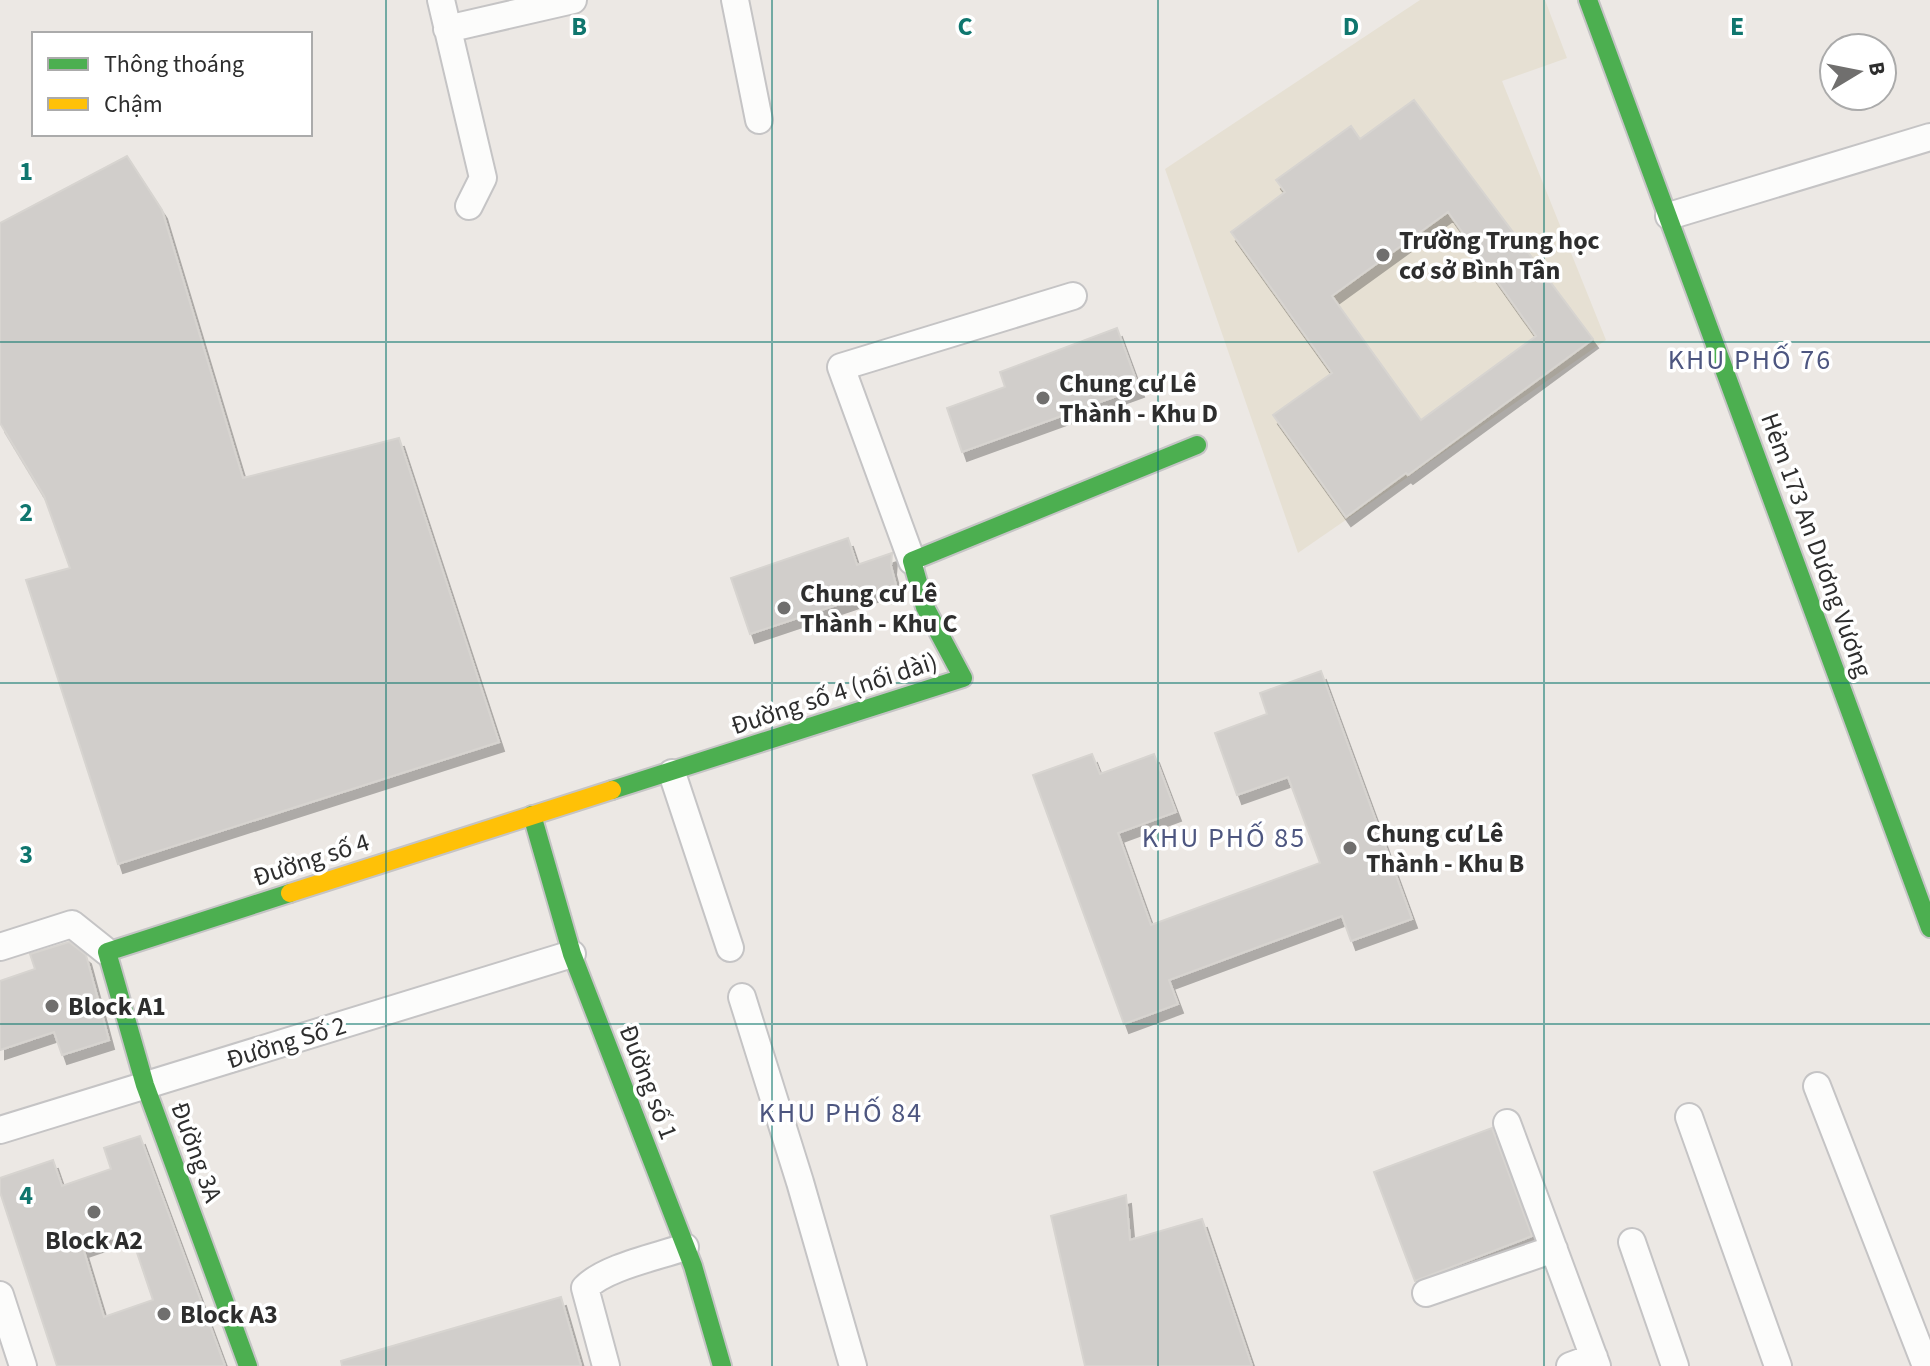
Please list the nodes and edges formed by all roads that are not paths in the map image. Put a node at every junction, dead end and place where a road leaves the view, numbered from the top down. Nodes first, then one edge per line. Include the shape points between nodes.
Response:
1 (441, 0) edge
2 (573, 0) edge
3 (735, 0) edge
4 (1588, 0) edge
5 (447, 29) junction
6 (759, 120) dead end
7 (1930, 137) edge
8 (469, 206) dead end
9 (1669, 216) junction
10 (1073, 296) dead end
11 (1197, 445) dead end
12 (912, 561) junction
13 (672, 773) junction
14 (532, 815) junction
15 (1930, 928) edge
16 (0, 947) edge
17 (730, 948) dead end
18 (107, 952) junction
19 (572, 954) junction
20 (742, 997) dead end
21 (145, 1085) junction
22 (1817, 1086) dead end
23 (1689, 1117) dead end
24 (1507, 1123) dead end
25 (0, 1130) edge
26 (1632, 1242) dead end
27 (685, 1247) junction
28 (1554, 1249) junction
29 (1426, 1293) dead end
30 (0, 1295) edge
31 (1587, 1363) edge
32 (23, 1366) edge
33 (248, 1366) edge
34 (606, 1366) edge
35 (722, 1366) edge
36 (853, 1366) edge
37 (1675, 1366) edge
38 (1778, 1366) edge
39 (1926, 1366) edge

1 - 5 street
2 - 5 street
3 - 6 street
4 - 9 street, Hẻm 173 An Dương Vương
5 - 8 street via 483,178
7 - 9 street
9 - 15 street, Hẻm 173 An Dương Vương
10 - 12 street via 841,367
11 - 12 street
12 - 13 street, Đường số 4 (nối dài) via 925,607 963,678
13 - 14 street, Đường số 4 (nối dài)
13 - 17 street
14 - 18 street, Đường số 4
14 - 19 street, Đường số 1
16 - 18 street via 72,924
18 - 21 street, Đường 3A
19 - 21 street, Đường Số 2
19 - 27 street, Đường số 1
20 - 36 street
21 - 25 street, Đường Số 2
21 - 33 street, Đường 3A
22 - 39 street
23 - 38 street
24 - 28 street
26 - 37 street
27 - 34 street via 617,1270 585,1288
27 - 35 street, Đường số 1
28 - 29 street
28 - 31 street
30 - 32 street

